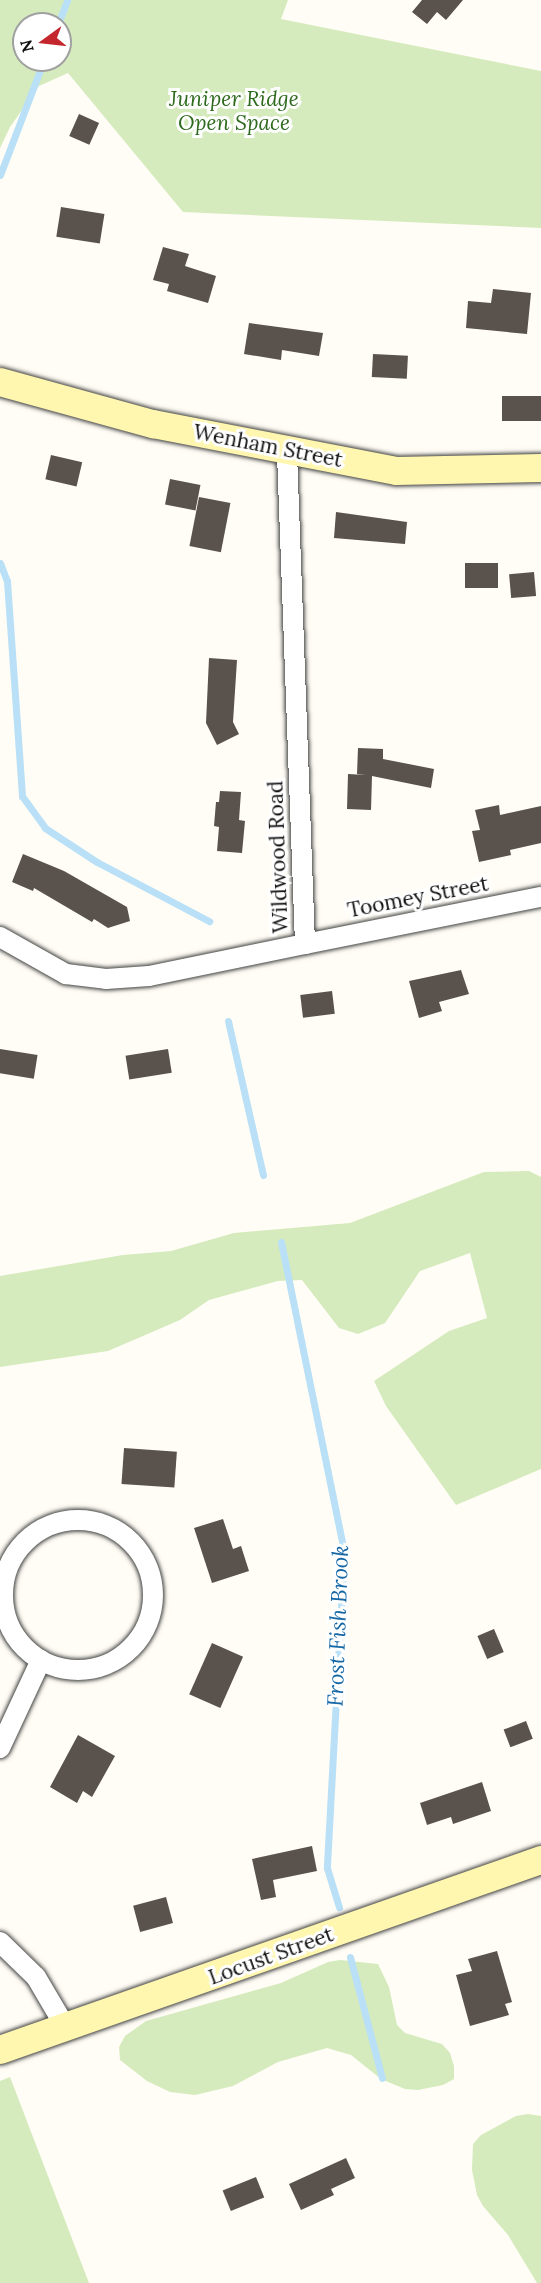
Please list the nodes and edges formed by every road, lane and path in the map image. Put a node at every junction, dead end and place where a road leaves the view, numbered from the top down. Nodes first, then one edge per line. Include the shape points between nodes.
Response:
1 (0, 382) edge
2 (287, 450) junction
3 (541, 468) edge
4 (541, 897) edge
5 (0, 937) edge
6 (305, 944) junction
7 (41, 1660) junction
8 (0, 1748) edge
9 (541, 1860) edge
10 (0, 1942) edge
11 (66, 2028) junction
12 (0, 2050) edge

1 - 2 main road, Wenham Street via 153,424
2 - 3 main road, Wenham Street via 397,471
2 - 6 street, Wildwood Road
4 - 6 street, Toomey Street
5 - 6 street, Wildwood Road via 66,974 106,979 149,976
7 - 7 street via 61,1668 103,1666 122,1656 148,1623 152,1591 144,1560 132,1543 111,1527 87,1520 61,1522 38,1532 19,1549 7,1572 3,1597 8,1622 22,1644
7 - 8 street
9 - 11 main road, Locust Street
10 - 11 street via 36,1977
11 - 12 main road, Locust Street

